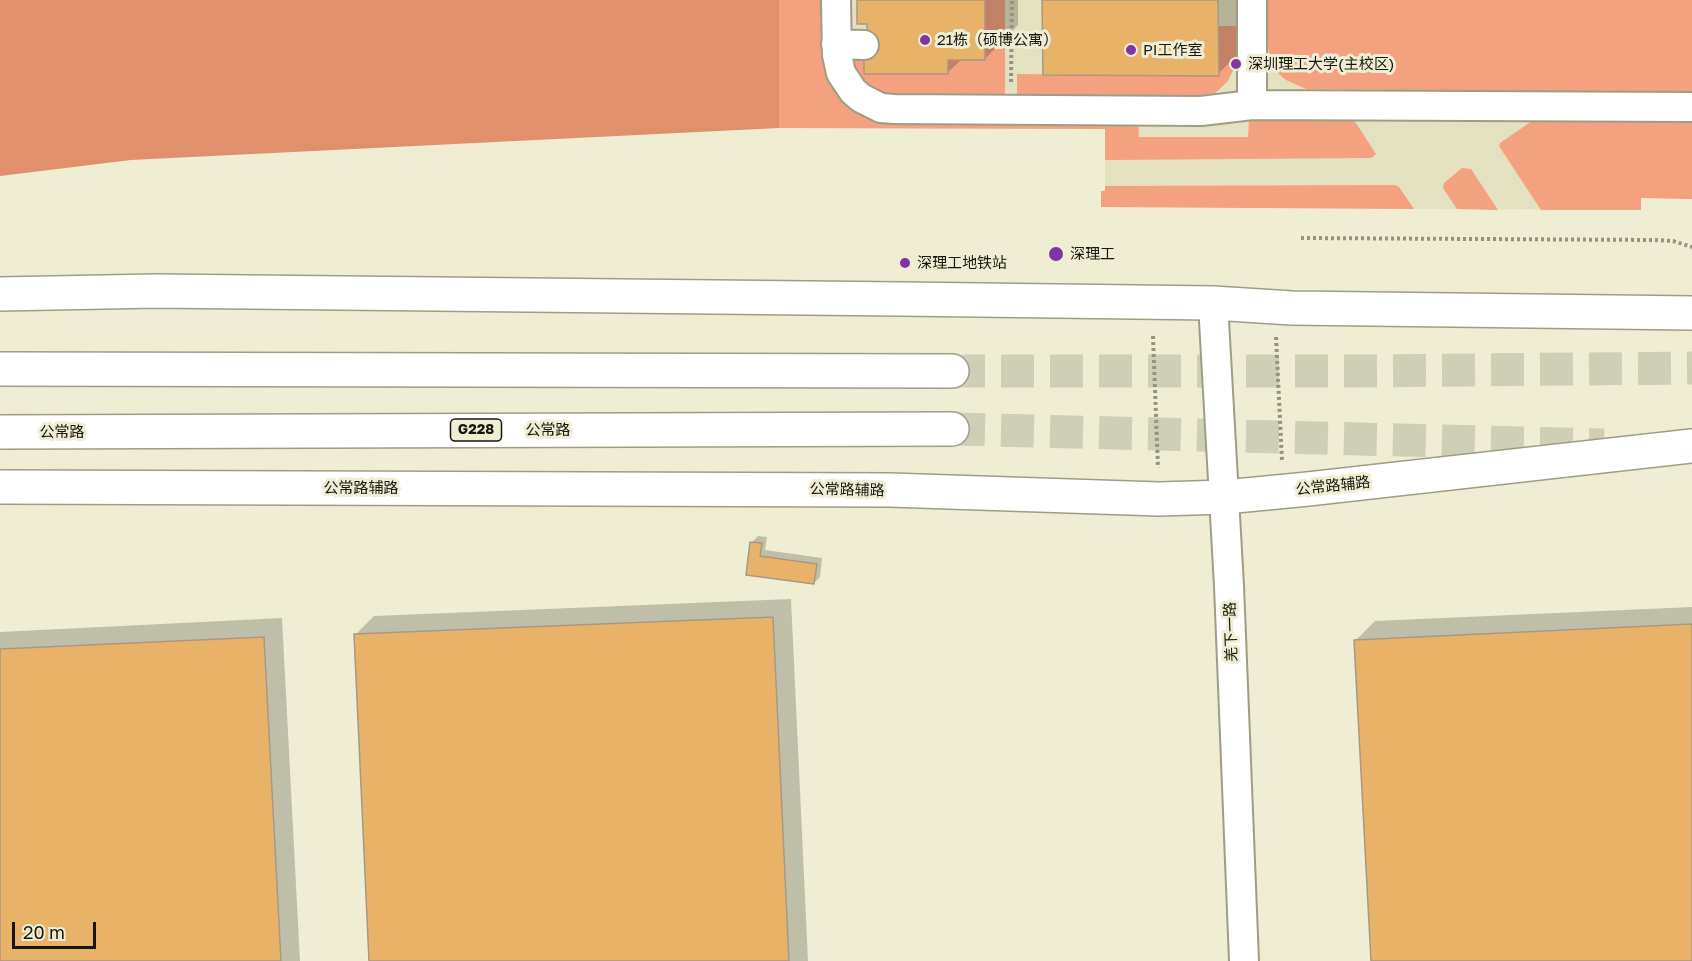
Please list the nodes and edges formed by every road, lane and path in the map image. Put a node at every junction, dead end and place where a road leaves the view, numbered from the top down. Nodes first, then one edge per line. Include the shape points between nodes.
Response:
1 (836, 0) edge
2 (1012, 0) edge
3 (1252, 0) edge
4 (1252, 105) junction
5 (1692, 107) edge
6 (1011, 110) junction
7 (1301, 238) dead end
8 (1692, 247) edge
9 (0, 294) edge
10 (1213, 303) junction
11 (1692, 313) edge
12 (1153, 336) dead end
13 (1276, 336) dead end
14 (0, 369) edge
15 (952, 371) tunnel mouth
16 (952, 429) tunnel mouth
17 (0, 432) edge
18 (1692, 446) edge
19 (1282, 462) dead end
20 (1158, 468) dead end
21 (0, 487) edge
22 (1225, 497) junction
23 (1244, 961) edge

1 - 6 street via 850,44 838,64 853,91 871,104 894,109
2 - 6 path
3 - 4 street
4 - 5 street
4 - 6 street via 1201,111
7 - 8 path via 1655,240
9 - 10 main road via 156,291
10 - 11 main road via 1292,308
10 - 22 street, 羌下一路
12 - 20 path
13 - 19 path
14 - 15 main road
16 - 17 main road, 公常路 / G228
18 - 22 main road, 公常路辅路
21 - 22 main road, 公常路辅路 via 670,488 890,490 1136,499
22 - 23 street, 羌下一路

